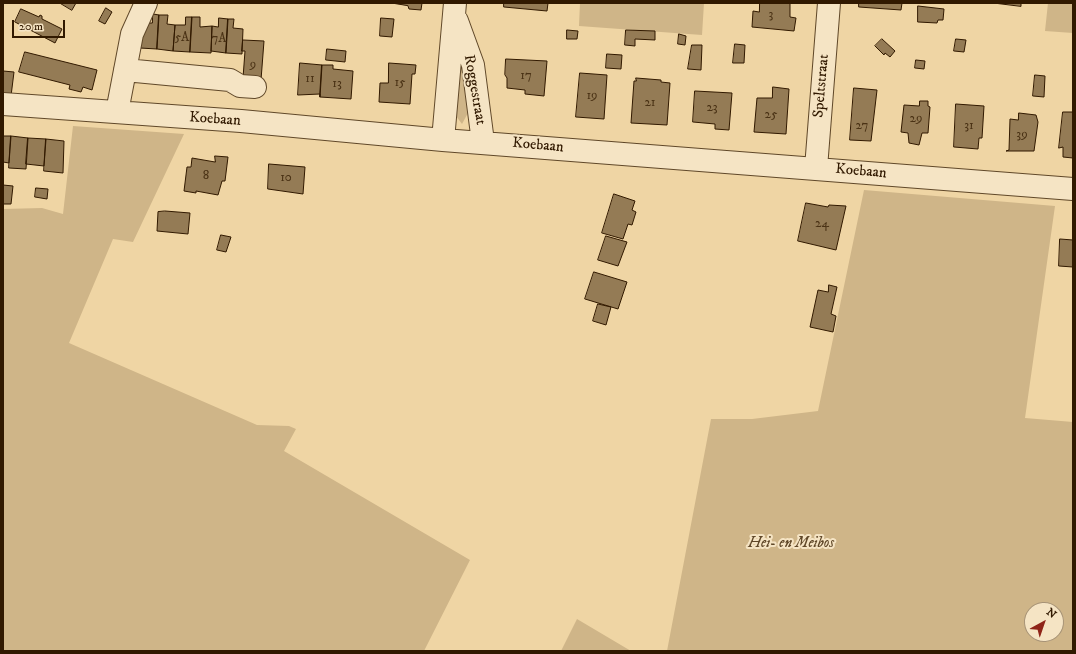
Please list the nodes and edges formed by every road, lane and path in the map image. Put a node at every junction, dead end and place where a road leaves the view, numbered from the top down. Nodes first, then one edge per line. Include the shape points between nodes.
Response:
1 (146, 3) edge
2 (829, 3) edge
3 (455, 10) edge
4 (125, 70) junction
5 (255, 87) dead end
6 (3, 104) edge
7 (117, 112) junction
8 (443, 140) junction
9 (483, 142) junction
10 (816, 168) junction
11 (1073, 189) edge

1 - 4 street via 132,34
2 - 10 street, Speltstraat
3 - 8 street, Roggestraat
3 - 9 street, Roggestraat via 473,65
4 - 5 street via 230,80 240,86
4 - 7 street
6 - 7 street, Koebaan
7 - 8 street, Koebaan
8 - 9 street, Koebaan
9 - 10 street, Koebaan
10 - 11 street, Koebaan

